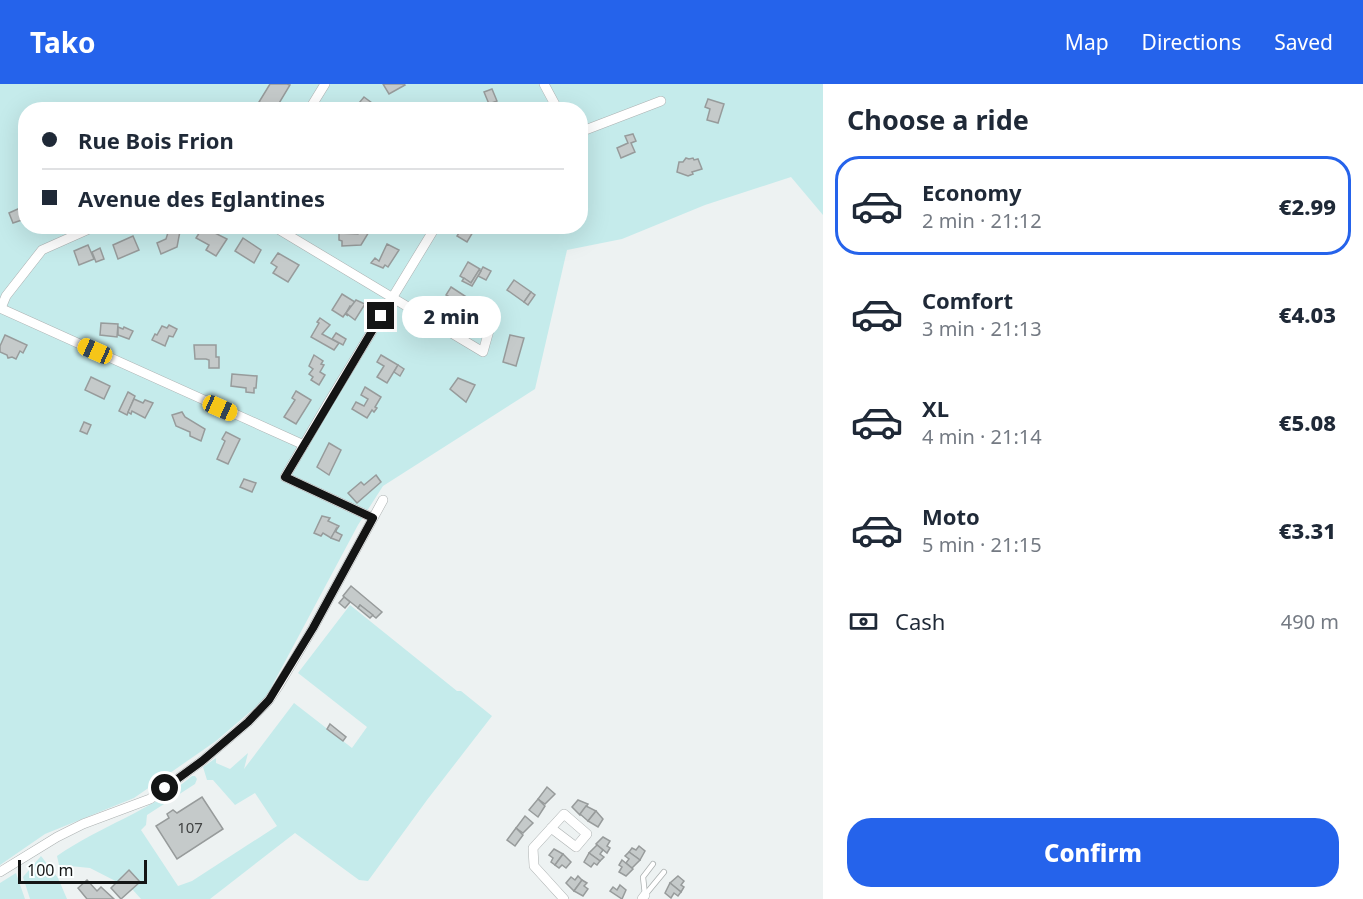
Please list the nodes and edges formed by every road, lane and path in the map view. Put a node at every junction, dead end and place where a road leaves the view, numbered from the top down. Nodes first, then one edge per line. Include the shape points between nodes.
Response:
1 (325, 84) edge
2 (544, 84) edge
3 (662, 101) dead end
4 (314, 102) edge
5 (554, 102) edge
6 (588, 129) edge
7 (77, 234) edge
8 (286, 234) edge
9 (431, 234) edge
10 (392, 298) junction
11 (1, 308) edge
12 (490, 327) dead end
13 (304, 445) junction
14 (383, 500) dead end
15 (373, 518) junction
16 (551, 828) junction
17 (653, 864) dead end
18 (0, 872) edge
19 (664, 872) dead end
20 (643, 897) edge
21 (564, 899) edge

1 - 4 street
2 - 5 street
3 - 6 street
7 - 11 street via 38,254
8 - 10 street
9 - 10 street
10 - 12 street via 483,352
10 - 13 street
11 - 13 street
13 - 15 street via 285,477
14 - 15 street
15 - 18 street via 279,685 248,722 150,799 74,828
16 - 16 street via 564,814 587,834 576,847
16 - 21 street via 533,848 534,866
17 - 20 lane via 643,877
19 - 20 lane

